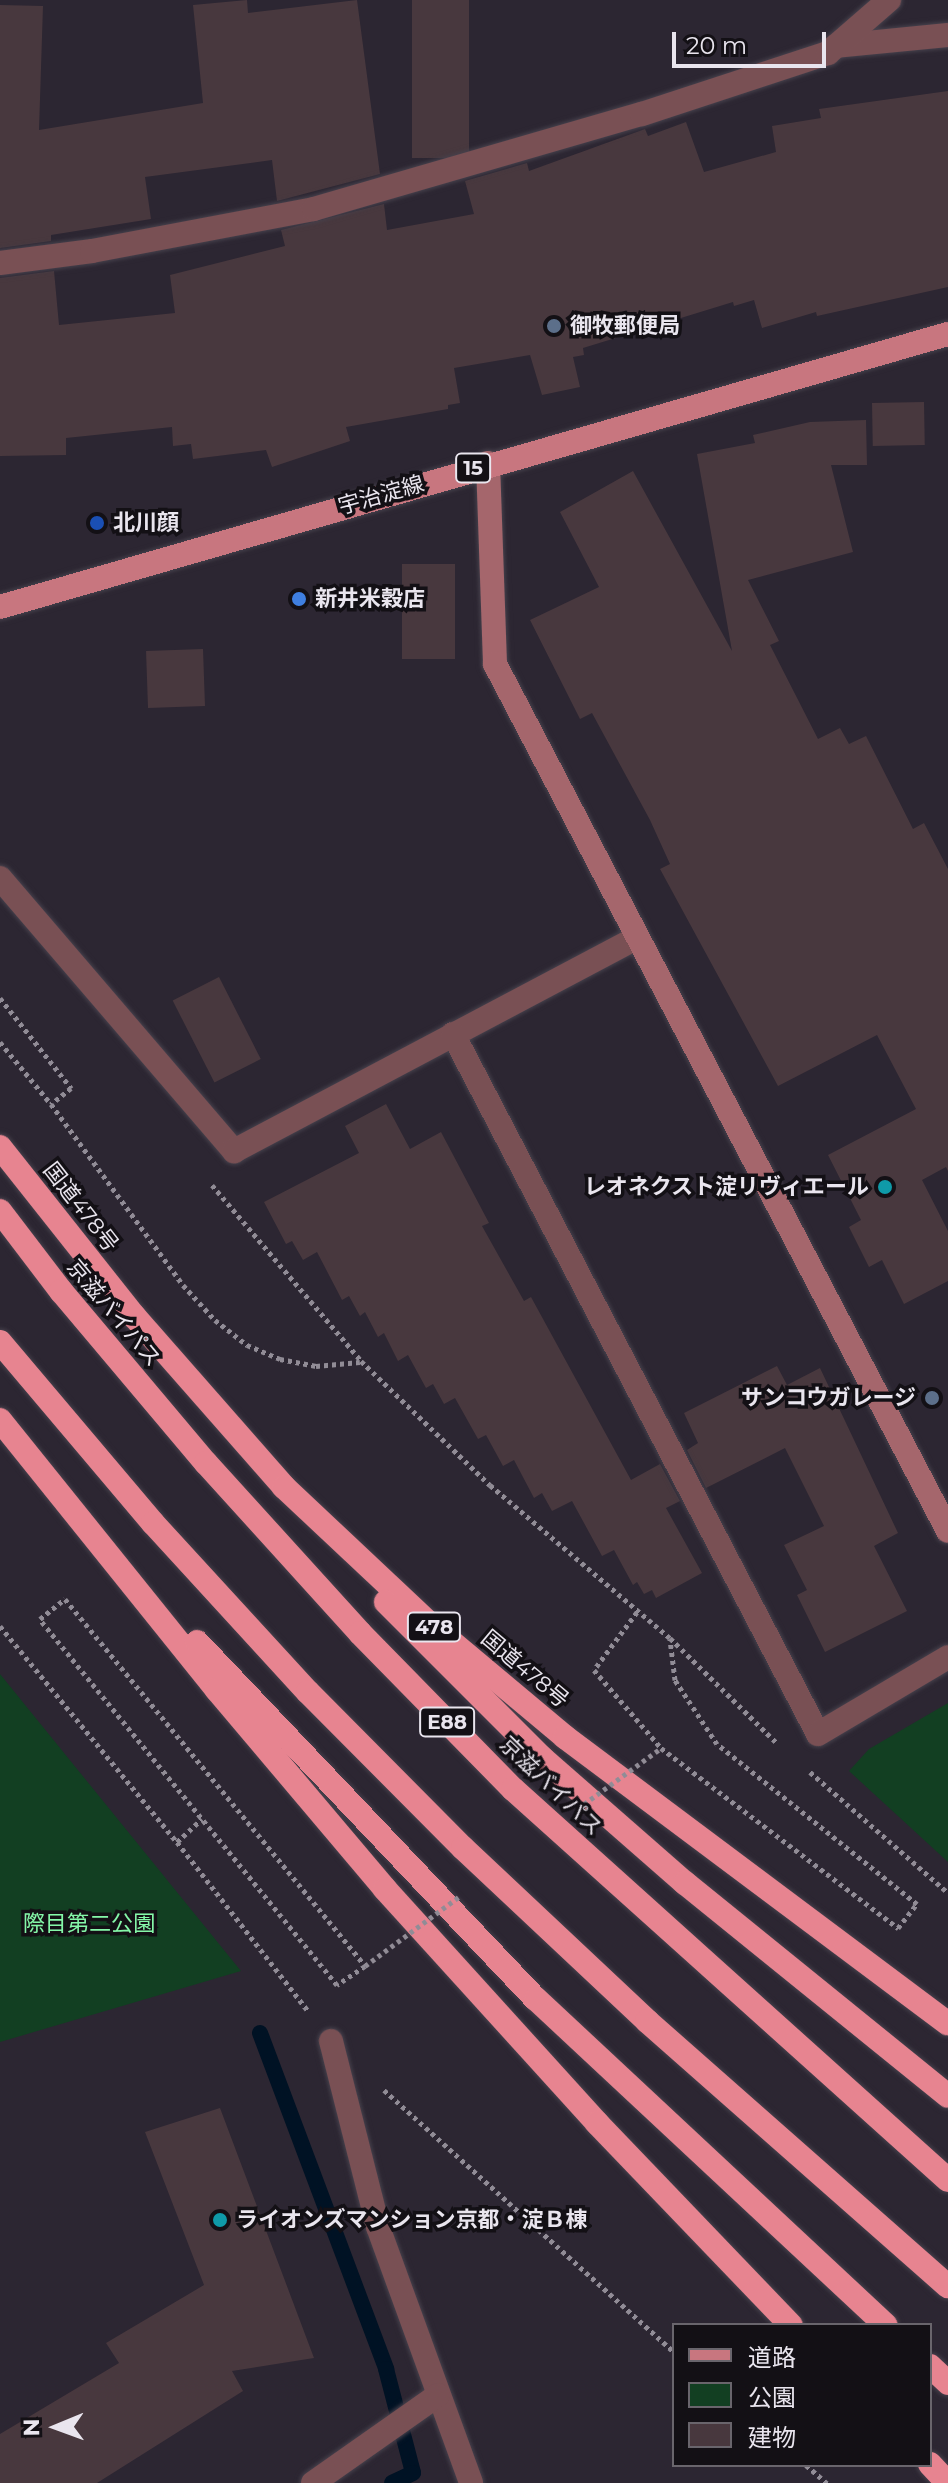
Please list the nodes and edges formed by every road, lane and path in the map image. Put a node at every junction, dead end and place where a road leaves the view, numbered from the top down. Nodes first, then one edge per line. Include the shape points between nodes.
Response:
1 (889, 0) edge
2 (948, 35) edge
3 (836, 46) junction
4 (0, 263) edge
5 (948, 334) edge
6 (488, 463) junction
7 (0, 607) edge
8 (0, 878) edge
9 (637, 938) junction
10 (0, 998) edge
11 (453, 1034) junction
12 (0, 1042) edge
13 (51, 1104) junction
14 (0, 1147) edge
15 (206, 1179) dead end
16 (0, 1211) edge
17 (0, 1342) edge
18 (361, 1361) junction
19 (0, 1420) edge
20 (52, 1487) junction
21 (284, 1487) junction
22 (948, 1531) edge
23 (637, 1612) junction
24 (670, 1638) junction
25 (948, 1657) edge
26 (781, 1747) dead end
27 (809, 1771) dead end
28 (202, 1819) junction
29 (177, 1842) dead end
30 (948, 1893) edge
31 (948, 2023) edge
32 (331, 2041) dead end
33 (948, 2096) edge
34 (948, 2180) edge
35 (948, 2286) edge
36 (789, 2323) edge
37 (883, 2323) edge
38 (932, 2368) edge
39 (948, 2383) edge
40 (438, 2395) junction
41 (932, 2466) edge
42 (808, 2467) edge
43 (313, 2483) edge
44 (471, 2483) edge
45 (827, 2483) edge
46 (948, 2483) edge

1 - 3 street
2 - 3 street
3 - 4 street via 642,114 314,209
5 - 6 main road, 宇治淀線 / 15
6 - 7 main road, 宇治淀線 / 15
6 - 9 street via 495,664
8 - 11 street via 234,1151
9 - 11 street
9 - 22 street
10 - 13 path via 71,1088
11 - 25 street via 818,1734
12 - 13 path
13 - 18 path via 183,1285 215,1320 247,1345 280,1359 316,1366
14 - 21 highway, 国道478号 / 478 via 134,1316
15 - 18 path
16 - 34 highway, 京滋バイパス / E88, bridge via 206,1463 360,1633 513,1789
17 - 35 highway, bridge via 163,1534 308,1692 463,1848 647,2021
18 - 23 path via 490,1485
19 - 20 highway
20 - 36 highway via 385,1889 597,2123
20 - 37 highway via 536,1999
21 - 31 highway, 国道478号 / 478 via 430,1624 565,1737
21 - 33 highway via 415,1635 542,1758 685,1883
23 - 24 path
23 - 24 path via 594,1670 661,1748 898,1928 917,1904 717,1744 675,1680
24 - 26 path
27 - 30 path
28 - 28 path via 40,1619 65,1599 365,1966 337,1985
28 - 29 path
32 - 40 street via 378,2227
38 - 39 highway
40 - 43 street
40 - 44 street
41 - 46 highway
42 - 45 path

